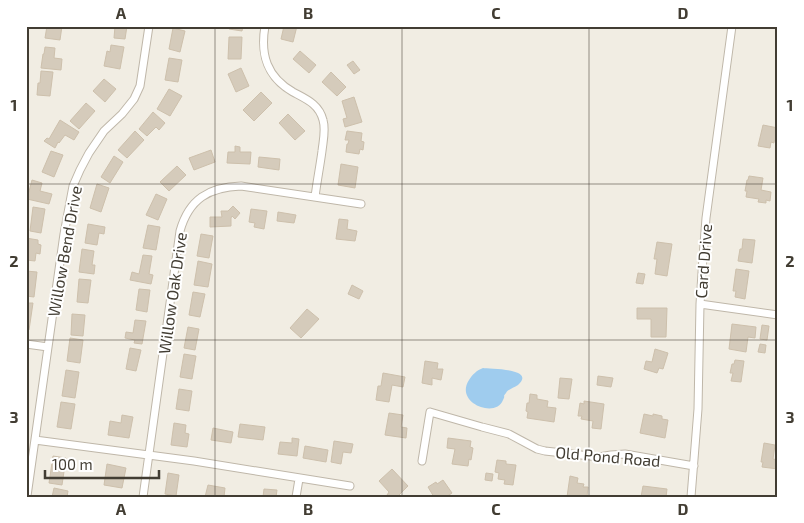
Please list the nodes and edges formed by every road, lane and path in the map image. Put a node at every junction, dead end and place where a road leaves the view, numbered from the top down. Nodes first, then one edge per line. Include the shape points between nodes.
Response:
1 (149, 26) edge
2 (264, 26) edge
3 (732, 26) edge
4 (315, 197) junction
5 (361, 204) dead end
6 (700, 304) junction
7 (778, 314) edge
8 (26, 344) edge
9 (48, 346) junction
10 (35, 440) junction
11 (149, 455) junction
12 (422, 461) dead end
13 (694, 466) junction
14 (299, 479) junction
15 (350, 486) dead end
16 (27, 496) edge
17 (143, 497) edge
18 (296, 497) edge
19 (691, 497) edge

1 - 9 street, Willow Bend Drive via 140,86 122,114 104,131 89,153 73,186
2 - 4 street via 264,50 274,78 308,99 323,121
3 - 6 street, Card Drive via 706,218
4 - 5 street, Willow Oak Drive
4 - 11 street, Willow Oak Drive via 230,186 205,194 188,210 180,231
6 - 7 street
6 - 13 street, Card Drive
8 - 9 street
9 - 10 street, Willow Bend Drive
10 - 11 street
10 - 16 street, Willow Bend Drive
11 - 14 street
11 - 17 street, Willow Oak Drive
12 - 13 street, Old Pond Road via 430,412 509,434 545,451 599,457 625,454
13 - 19 street, Card Drive
14 - 15 street
14 - 18 street

